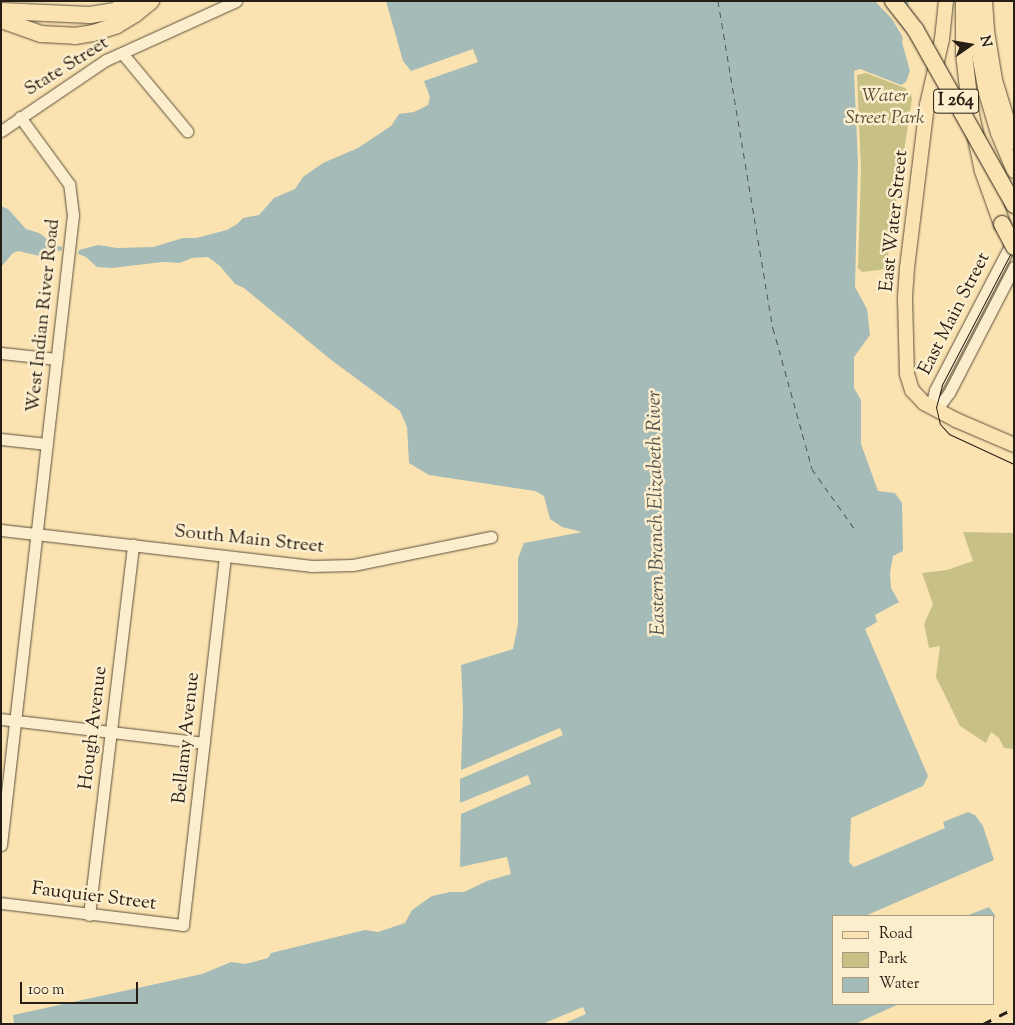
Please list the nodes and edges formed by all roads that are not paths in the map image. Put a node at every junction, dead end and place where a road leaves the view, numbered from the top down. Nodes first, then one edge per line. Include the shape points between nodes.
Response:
1 (133, 1) edge
2 (151, 1) edge
3 (236, 1) edge
4 (893, 1) edge
5 (946, 1) edge
6 (964, 1) edge
7 (973, 1) edge
8 (985, 1) edge
9 (1, 11) edge
10 (1, 20) edge
11 (122, 53) junction
12 (20, 118) junction
13 (1, 131) edge
14 (187, 131) dead end
15 (1014, 142) edge
16 (1014, 171) edge
17 (1014, 204) edge
18 (1014, 238) edge
19 (1014, 247) edge
20 (1014, 267) edge
21 (1, 353) edge
22 (57, 358) junction
23 (934, 409) junction
24 (1, 439) edge
25 (47, 444) junction
26 (1014, 445) edge
27 (1, 530) edge
28 (37, 534) junction
29 (491, 537) dead end
30 (133, 545) junction
31 (225, 556) junction
32 (1, 719) edge
33 (16, 721) junction
34 (111, 732) junction
35 (204, 743) junction
36 (1, 845) edge
37 (1, 903) edge
38 (89, 915) junction
39 (183, 925) joint

1 - 9 highway via 114,11 90,15
2 - 10 highway via 118,25 85,35 41,34
3 - 11 street, State Street
4 - 17 highway, I 264, bridge via 915,29
5 - 23 main road, East Water Street via 942,39 927,105 905,283 908,381 917,397
6 - 19 highway, bridge via 964,53 972,122 983,171
7 - 16 main road via 983,79 998,133
8 - 15 main road via 995,80
11 - 12 street, State Street via 91,68
11 - 14 street
12 - 13 street, State Street
12 - 22 street, West Indian River Road via 68,184 73,204
18 - 23 street, East Main Street via 937,387
20 - 23 street, East Main Street via 948,393
21 - 22 street
22 - 25 street, West Indian River Road
23 - 26 main road, East Water Street
24 - 25 street
25 - 28 street, West Indian River Road
27 - 28 street, South Main Street
28 - 30 street, South Main Street
28 - 33 street, West Indian River Road
29 - 31 street, South Main Street via 376,561 332,566
30 - 31 street, South Main Street
30 - 34 street, Hough Avenue
31 - 35 street, Bellamy Avenue
32 - 33 street
33 - 34 street
33 - 36 street, West Indian River Road
34 - 35 street
34 - 38 street, Hough Avenue
35 - 39 street, Bellamy Avenue
37 - 38 street, Fauquier Street
38 - 39 street, Fauquier Street

